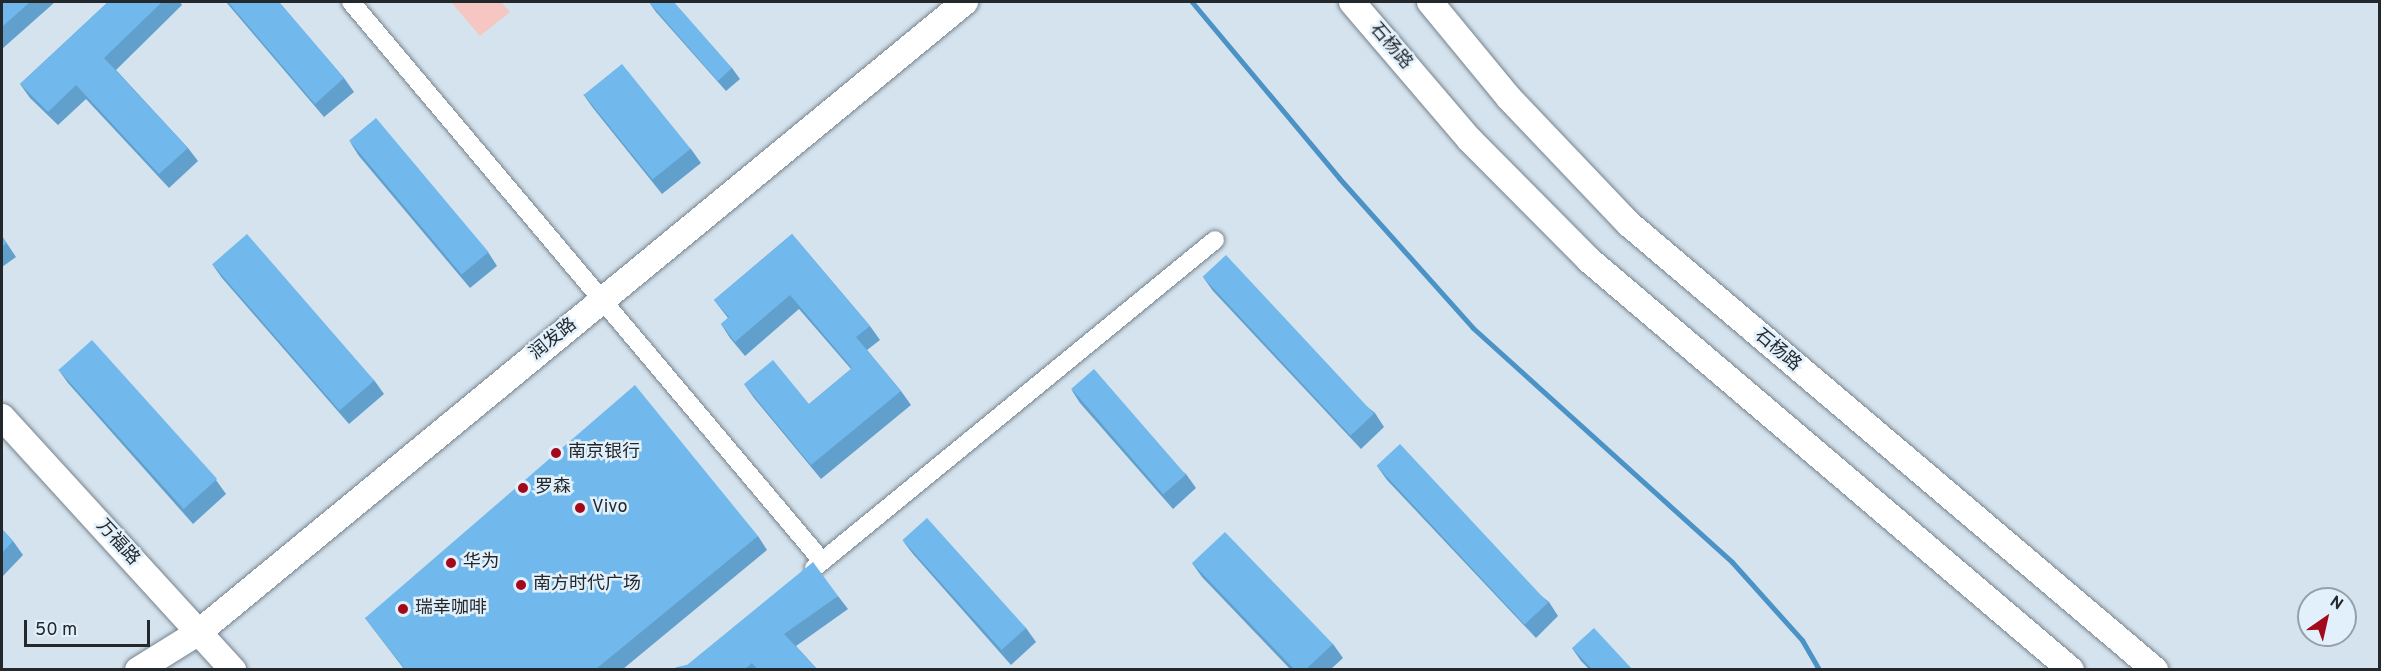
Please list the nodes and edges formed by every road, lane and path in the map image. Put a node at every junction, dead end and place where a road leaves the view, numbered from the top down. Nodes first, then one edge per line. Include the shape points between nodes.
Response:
1 (351, 2) edge
2 (965, 2) edge
3 (1352, 2) edge
4 (1430, 2) edge
5 (1215, 240) dead end
6 (604, 298) junction
7 (2, 417) edge
8 (822, 561) junction
9 (795, 583) edge
10 (199, 632) junction
11 (138, 669) edge
12 (233, 669) edge
13 (2071, 669) edge
14 (2155, 669) edge

1 - 6 street
2 - 6 main road, 润发路
3 - 13 main road, 石杨路 via 1470,140 1589,260
4 - 14 main road, 石杨路 via 1509,98 1629,224
5 - 8 street
6 - 8 street
6 - 10 main road, 润发路
7 - 10 main road, 万福路
8 - 9 street
10 - 11 main road, 润发路
10 - 12 main road, 万福路

